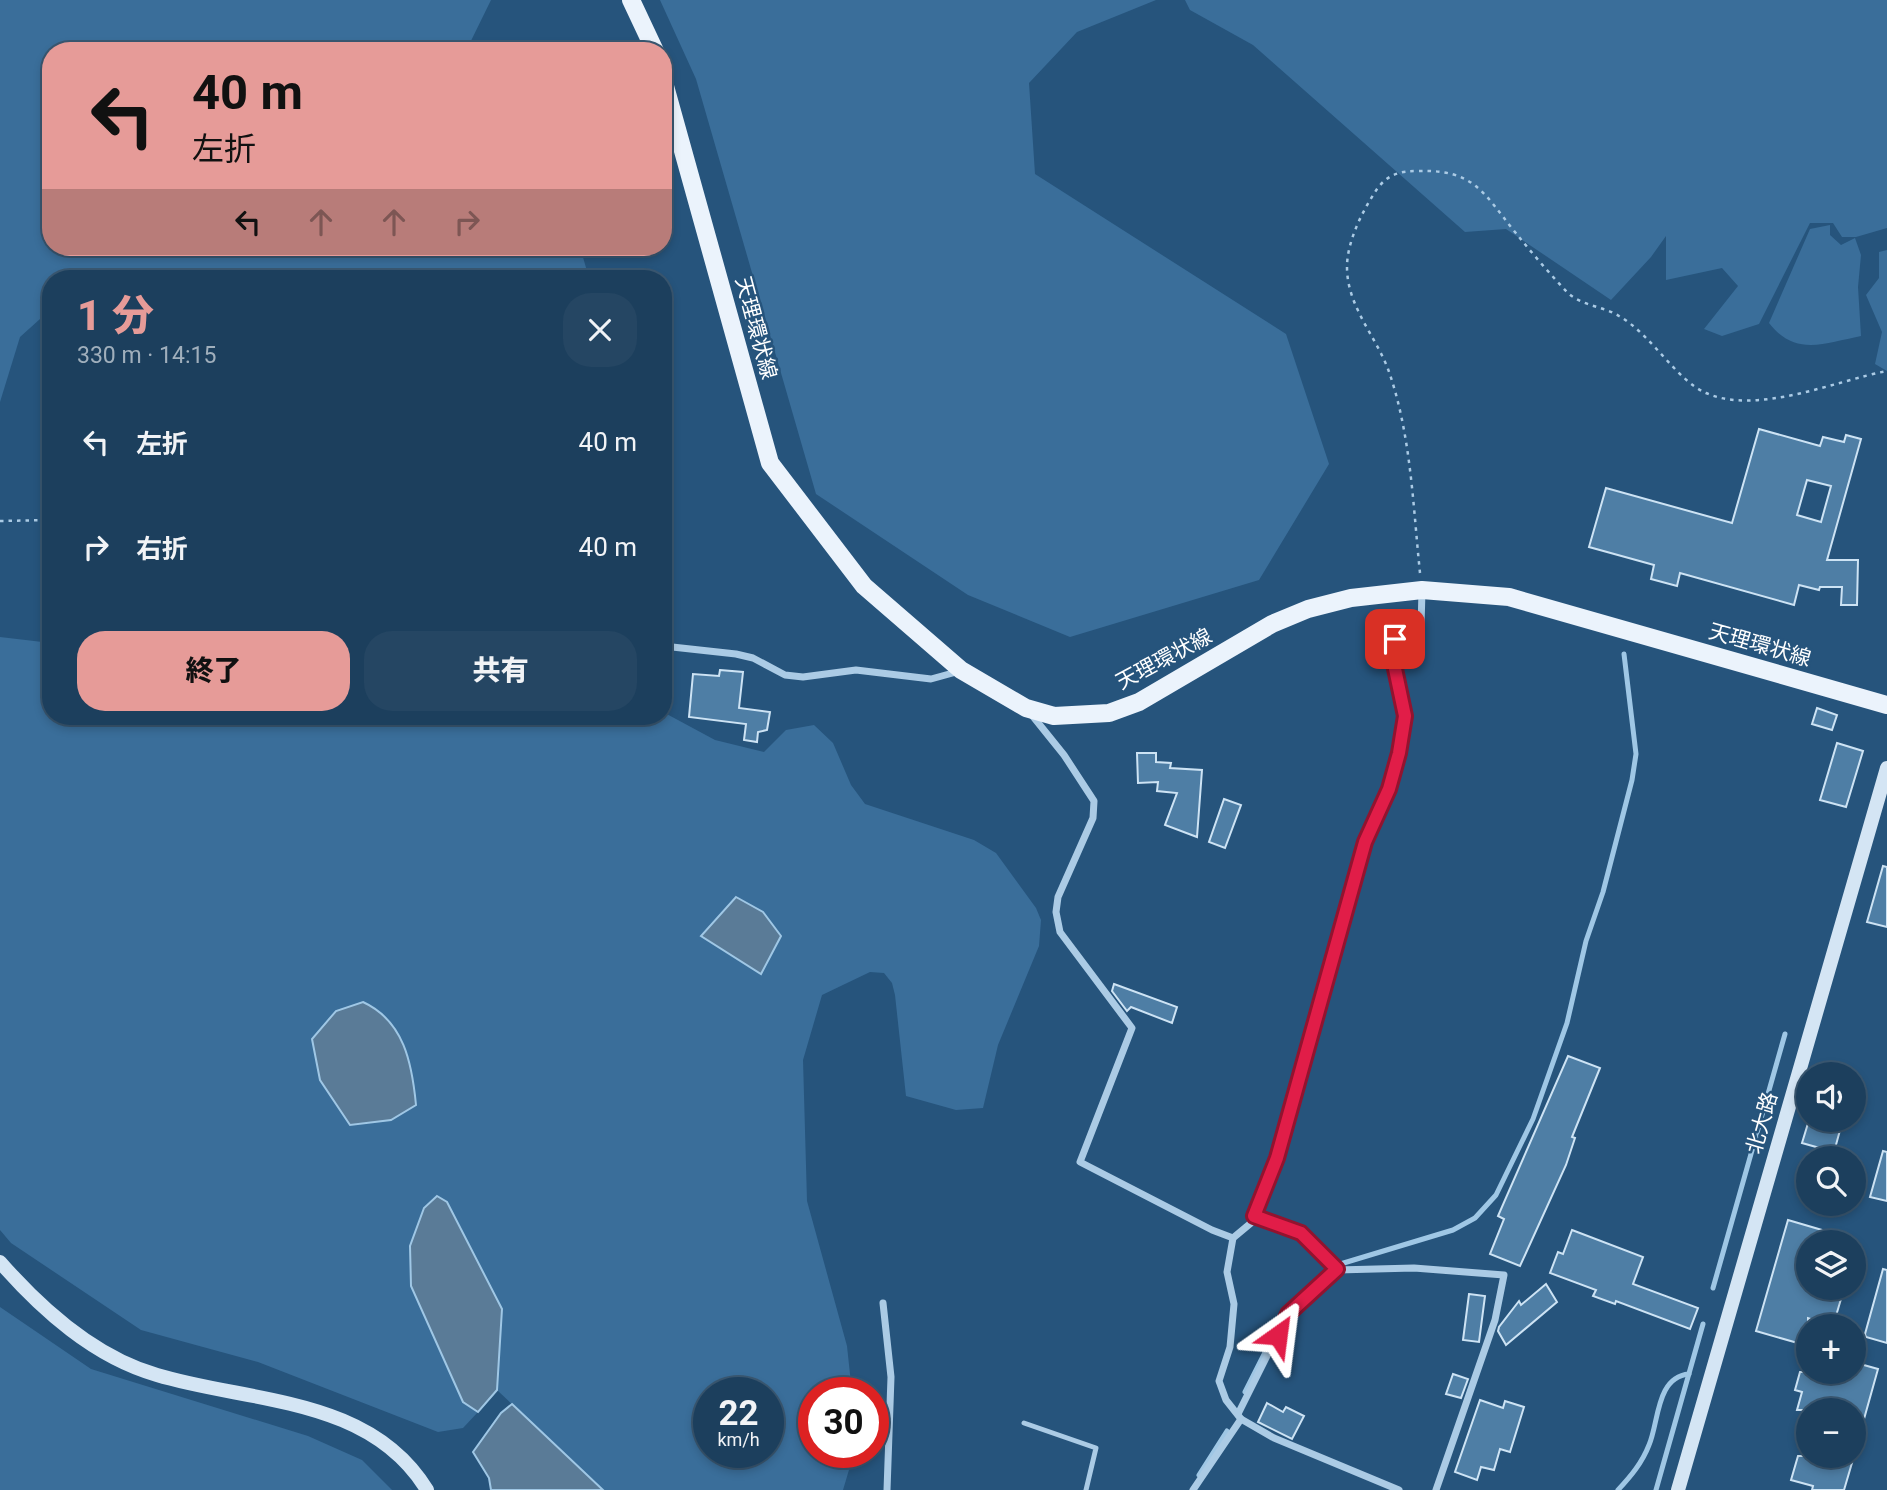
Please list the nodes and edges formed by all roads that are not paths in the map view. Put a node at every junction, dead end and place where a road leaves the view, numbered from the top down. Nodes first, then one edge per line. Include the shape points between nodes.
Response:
1 (631, 0) edge
2 (651, 42) edge
3 (672, 111) edge
4 (1422, 590) junction
5 (672, 647) edge
6 (961, 670) junction
7 (1887, 705) edge
8 (1026, 708) junction
9 (1887, 768) edge
10 (1254, 1216) junction
11 (1233, 1238) junction
12 (0, 1262) edge
13 (1337, 1269) junction
14 (883, 1303) dead end
15 (1239, 1417) junction
16 (1024, 1423) dead end
17 (427, 1490) edge
18 (887, 1490) edge
19 (1086, 1490) edge
20 (1193, 1490) edge
21 (1399, 1490) edge
22 (1436, 1490) edge
23 (1678, 1490) edge

1 - 2 main road
3 - 6 main road, 天理環状線 via 770,463 864,586
4 - 7 main road, 天理環状線 via 1509,597
4 - 8 main road, 天理環状線 via 1351,598 1308,609 1272,624 1139,702 1108,713 1054,716
4 - 10 street via 1421,626 1395,639 1394,664 1405,716 1399,753 1389,789 1365,842 1277,1158
5 - 6 street via 736,654 785,675 803,677 856,670 931,679
6 - 8 main road, 天理環状線
8 - 11 street via 1094,801 1093,818 1058,897 1060,932 1132,1028 1080,1162
9 - 23 street, 北大路
10 - 11 street
10 - 13 street via 1301,1233
11 - 15 street via 1227,1272 1234,1304 1230,1347 1219,1381
12 - 17 street via 27,1293 105,1352 155,1375 324,1412 352,1423 394,1450
13 - 15 street via 1288,1314
13 - 22 street via 1414,1268 1504,1275 1495,1320
14 - 18 street via 891,1377
15 - 20 street
15 - 21 street via 1273,1438
16 - 19 lane via 1096,1448

